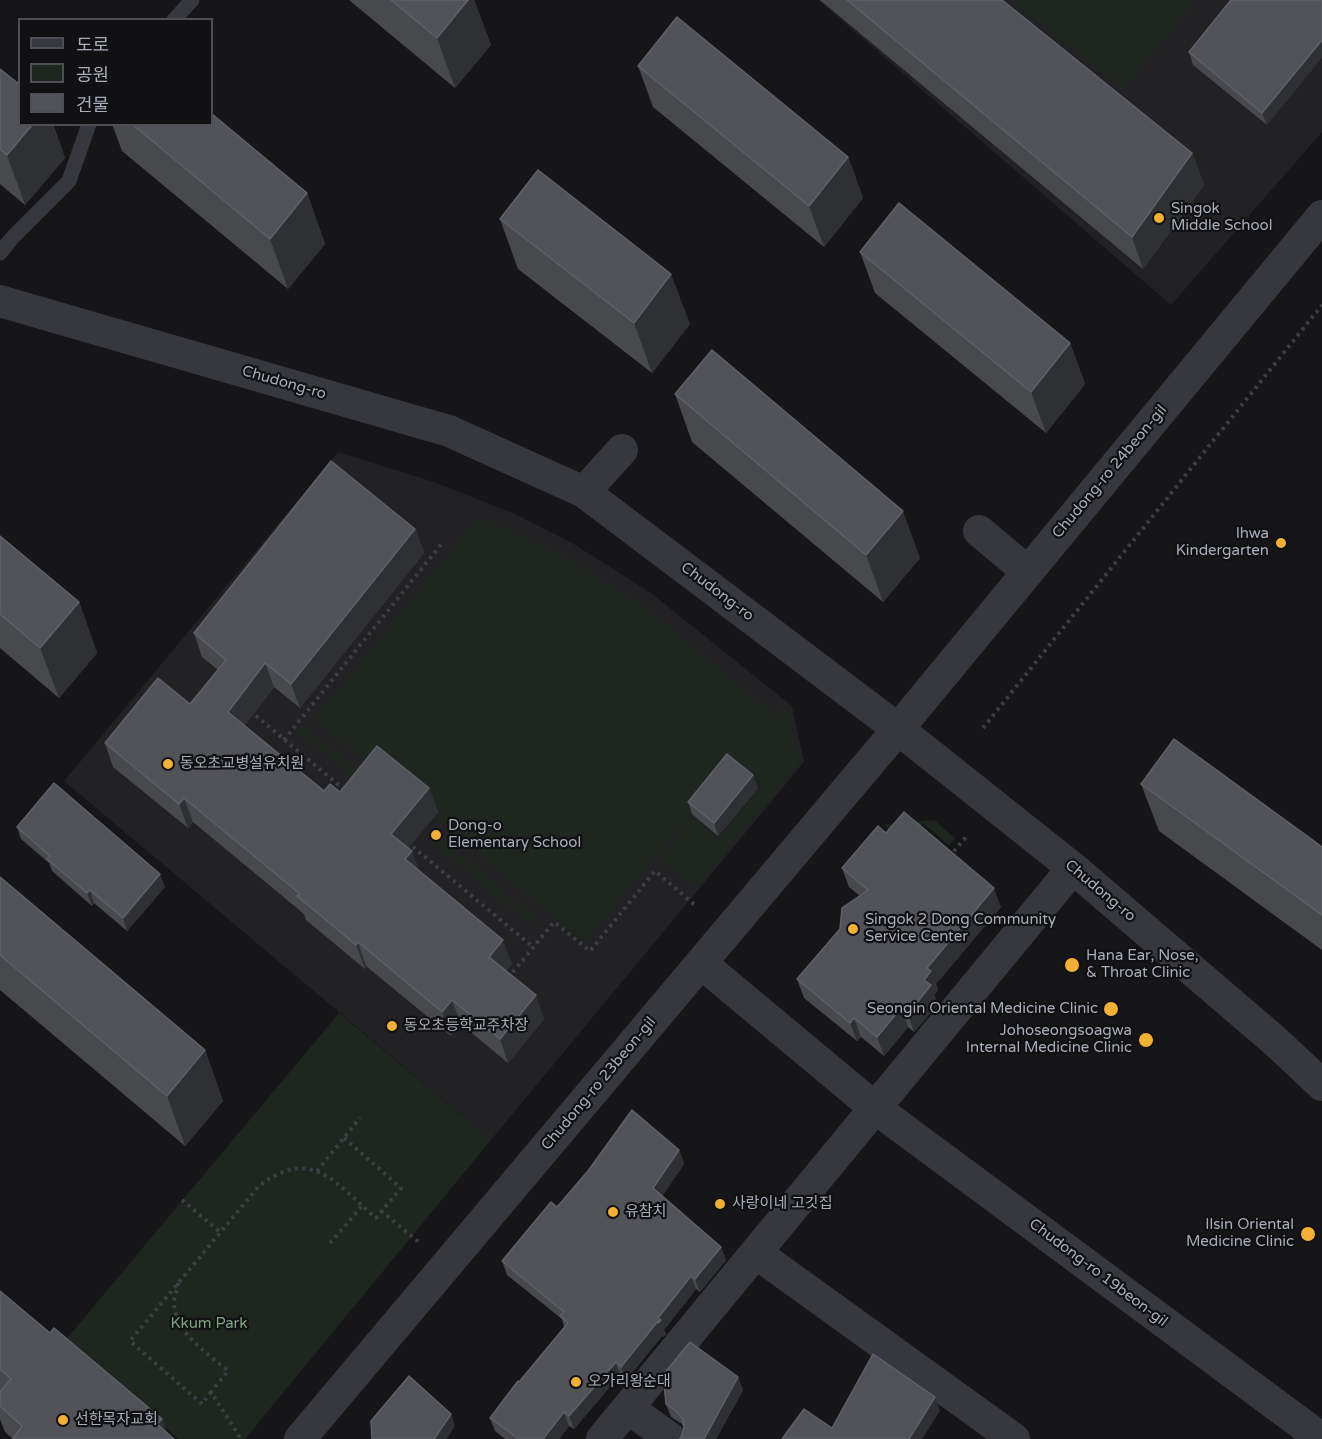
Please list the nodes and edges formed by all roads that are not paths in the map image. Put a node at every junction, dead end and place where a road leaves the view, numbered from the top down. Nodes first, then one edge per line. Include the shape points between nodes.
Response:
1 (192, 0) edge
2 (176, 18) edge
3 (88, 126) edge
4 (1322, 216) edge
5 (0, 253) edge
6 (0, 301) edge
7 (622, 450) dead end
8 (584, 492) junction
9 (979, 531) dead end
10 (1028, 572) junction
11 (898, 729) junction
12 (1073, 868) junction
13 (701, 963) junction
14 (1322, 1085) edge
15 (875, 1108) junction
16 (756, 1253) junction
17 (628, 1408) junction
18 (304, 1438) edge
19 (602, 1439) edge
20 (671, 1439) edge
21 (1014, 1439) edge
22 (1322, 1439) edge

1 - 2 lane
3 - 5 lane via 69,182
4 - 10 street, Chudong-ro 24beon-gil
6 - 8 street, Chudong-ro via 449,431
7 - 8 street
8 - 11 street, Chudong-ro
9 - 10 street
10 - 11 street, Chudong-ro 24beon-gil
11 - 12 street, Chudong-ro
11 - 13 street, Chudong-ro 23beon-gil
12 - 14 street, Chudong-ro
12 - 15 street
13 - 15 street, Chudong-ro 19beon-gil
13 - 18 street, Chudong-ro 23beon-gil
15 - 16 street
15 - 22 street, Chudong-ro 19beon-gil
16 - 17 street
16 - 21 street
17 - 19 street
17 - 20 street

